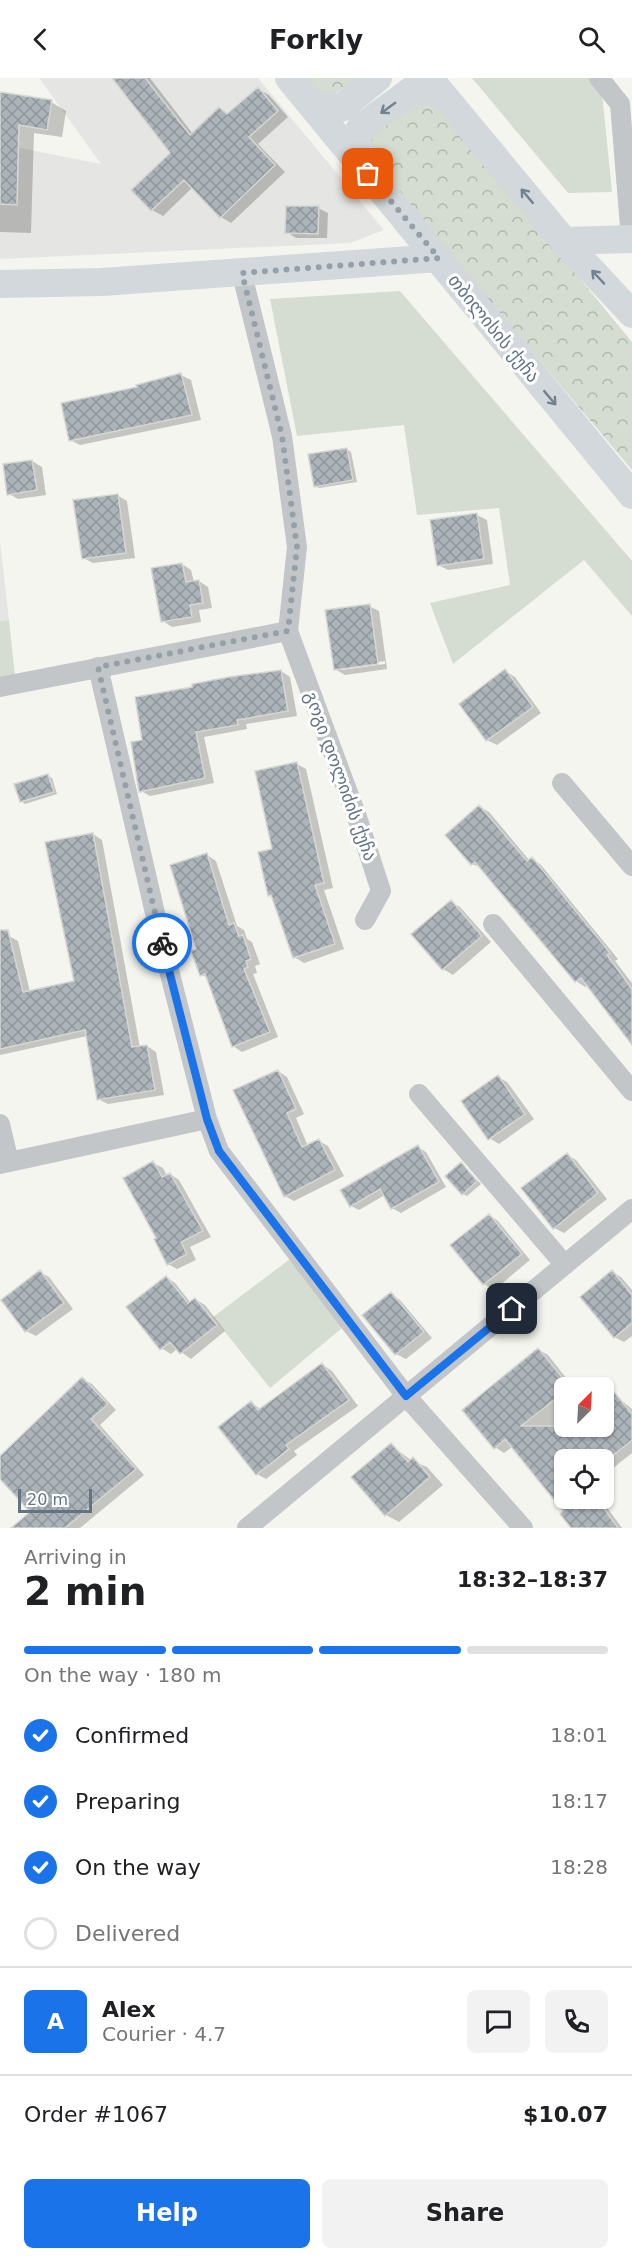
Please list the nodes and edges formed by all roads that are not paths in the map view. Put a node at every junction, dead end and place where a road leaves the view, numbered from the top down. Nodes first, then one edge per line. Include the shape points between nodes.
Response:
1 (289, 78) edge
2 (378, 78) edge
3 (599, 78) edge
4 (434, 85) edge
5 (310, 104) junction
6 (354, 157) junction
7 (632, 239) edge
8 (564, 241) junction
9 (439, 258) junction
10 (242, 273) junction
11 (0, 284) edge
12 (632, 314) edge
13 (632, 495) edge
14 (288, 631) junction
15 (98, 667) junction
16 (0, 687) edge
17 (562, 783) dead end
18 (632, 866) edge
19 (365, 920) dead end
20 (493, 924) dead end
21 (632, 1091) edge
22 (419, 1094) dead end
23 (207, 1119) junction
24 (0, 1124) edge
25 (5, 1163) edge
26 (632, 1209) edge
27 (565, 1265) junction
28 (406, 1396) junction
29 (247, 1528) edge
30 (523, 1528) edge

1 - 5 main road, თბილისის ქუჩა
2 - 5 main road via 341,108
3 - 7 street via 620,104
4 -> 6 main road via 412,90 360,128
8 -> 4 main road
5 - 6 main road, თბილისის ქუჩა
6 - 9 main road, თბილისის ქუჩა
7 - 8 main road
12 -> 8 main road
9 - 10 main road
9 -> 13 main road, თბილისის ქუჩა
10 - 11 main road
10 - 14 street, გოგი დოლიძის ქუჩა via 282,436 297,547
14 - 15 street
14 - 19 street, გოგი დოლიძის ქუჩა via 381,891
15 - 16 street
15 - 23 street
17 - 18 street
20 - 21 street
22 - 27 street
23 - 25 street
23 - 28 street via 219,1151
24 - 25 street
26 - 27 street
27 - 28 street
28 - 29 street
28 - 30 street

